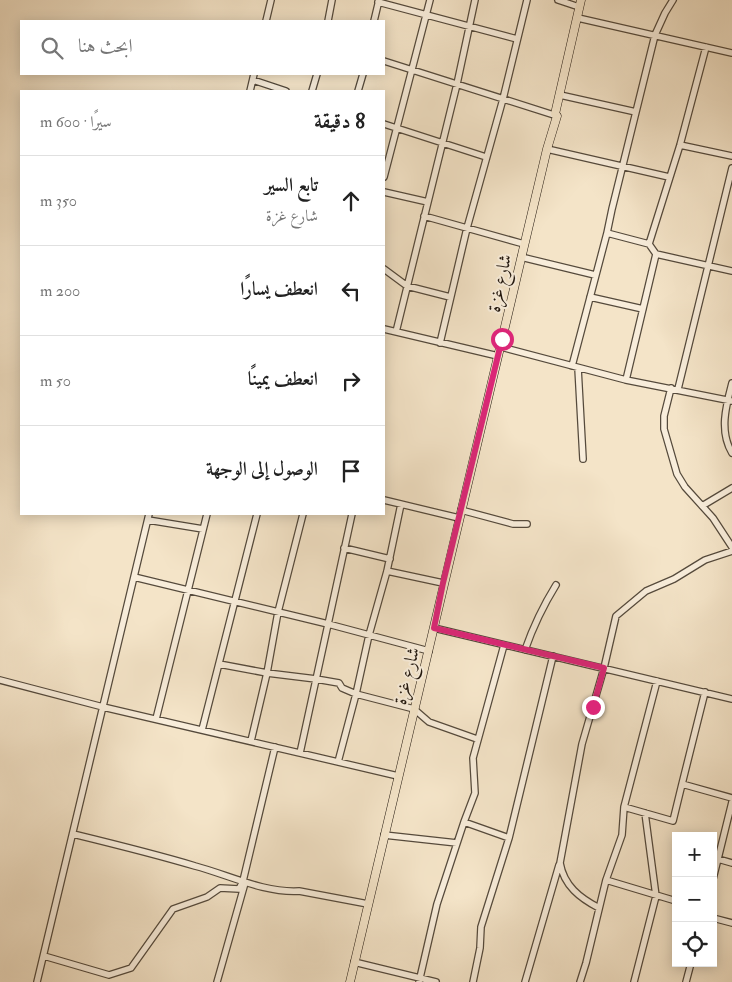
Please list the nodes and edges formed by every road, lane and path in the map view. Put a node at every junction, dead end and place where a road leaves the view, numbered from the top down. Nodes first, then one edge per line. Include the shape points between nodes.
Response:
1 (271, 0) edge
2 (332, 0) edge
3 (430, 0) edge
4 (475, 0) edge
5 (527, 0) edge
6 (558, 0) edge
7 (672, 0) edge
8 (378, 1) edge
9 (580, 4) edge
10 (426, 15) junction
11 (578, 18) junction
12 (266, 20) edge
13 (328, 20) edge
14 (374, 20) edge
15 (469, 26) junction
16 (656, 35) junction
17 (517, 39) junction
18 (706, 47) junction
19 (732, 53) edge
20 (385, 60) edge
21 (412, 70) junction
22 (317, 75) edge
23 (363, 75) edge
24 (253, 77) edge
25 (458, 84) junction
26 (250, 90) edge
27 (284, 90) edge
28 (312, 90) edge
29 (358, 90) edge
30 (560, 95) junction
31 (503, 99) junction
32 (636, 112) junction
33 (557, 116) junction
34 (385, 124) edge
35 (396, 128) junction
36 (442, 143) junction
37 (680, 145) junction
38 (547, 149) junction
39 (732, 156) edge
40 (486, 158) junction
41 (622, 167) junction
42 (732, 168) edge
43 (385, 173) edge
44 (669, 177) junction
45 (385, 192) edge
46 (428, 202) junction
47 (424, 216) junction
48 (467, 228) junction
49 (608, 233) junction
50 (524, 244) junction
51 (649, 244) junction
52 (656, 254) junction
53 (521, 257) junction
54 (708, 265) junction
55 (385, 270) edge
56 (732, 270) edge
57 (595, 275) junction
58 (407, 286) junction
59 (450, 297) junction
60 (590, 297) junction
61 (643, 309) junction
62 (385, 330) edge
63 (396, 332) junction
64 (440, 343) junction
65 (501, 347) junction
66 (498, 356) junction
67 (575, 367) junction
68 (626, 380) junction
69 (732, 383) edge
70 (675, 388) junction
71 (730, 400) edge
72 (732, 453) edge
73 (583, 459) dead end
74 (732, 488) edge
75 (385, 500) edge
76 (401, 504) junction
77 (702, 506) junction
78 (460, 514) junction
79 (206, 515) edge
80 (257, 515) edge
81 (303, 515) edge
82 (352, 515) edge
83 (149, 517) edge
84 (527, 524) dead end
85 (203, 530) junction
86 (732, 547) edge
87 (344, 548) junction
88 (732, 551) edge
89 (390, 559) junction
90 (387, 570) junction
91 (134, 577) junction
92 (443, 583) junction
93 (556, 585) dead end
94 (187, 591) junction
95 (235, 601) junction
96 (278, 612) junction
97 (328, 624) junction
98 (434, 628) junction
99 (369, 635) junction
100 (504, 645) junction
101 (525, 650) junction
102 (428, 651) junction
103 (553, 656) junction
104 (219, 664) junction
105 (604, 668) junction
106 (267, 673) junction
107 (316, 679) junction
108 (0, 680) edge
109 (657, 681) junction
110 (705, 692) junction
111 (356, 694) junction
112 (732, 698) edge
113 (103, 707) junction
114 (414, 709) junction
115 (156, 719) junction
116 (202, 730) junction
117 (477, 739) junction
118 (251, 741) junction
119 (275, 747) junction
120 (300, 752) junction
121 (338, 762) junction
122 (398, 776) junction
123 (682, 784) junction
124 (732, 798) edge
125 (732, 802) edge
126 (624, 807) junction
127 (646, 813) junction
128 (464, 822) junction
129 (72, 834) junction
130 (384, 835) junction
131 (508, 838) junction
132 (457, 844) junction
133 (718, 860) junction
134 (560, 863) junction
135 (732, 863) edge
136 (714, 877) edge
137 (606, 880) junction
138 (244, 881) junction
139 (656, 896) junction
140 (672, 900) edge
141 (368, 904) junction
142 (599, 908) junction
143 (717, 919) edge
144 (732, 923) edge
145 (44, 956) junction
146 (354, 962) junction
147 (690, 967) edge
148 (419, 980) edge
149 (37, 982) edge
150 (217, 982) edge
151 (350, 982) edge
152 (436, 982) edge
153 (473, 982) edge
154 (525, 982) edge
155 (580, 982) edge
156 (634, 982) edge
157 (686, 982) edge

1 - 12 street
2 - 13 street
3 - 10 street
4 - 15 street
5 - 17 street
6 - 9 street
7 - 16 street
8 - 10 street
8 - 14 street
9 - 11 main road, شارع غزة
10 - 15 street
10 - 21 street
11 - 16 street
11 - 30 main road, شارع غزة
15 - 17 street
15 - 25 street
16 - 18 street
16 - 32 street
17 - 31 street
18 - 19 street
18 - 37 street
20 - 21 street
21 - 25 street
21 - 35 street
22 - 28 street
23 - 29 street
24 - 26 street
24 - 27 street
25 - 31 street
25 - 36 street
30 - 32 street
30 - 33 main road, شارع غزة
31 - 33 street
31 - 40 street
32 - 41 street
33 - 38 main road, شارع غزة
34 - 35 street
35 - 36 street
35 - 43 street
36 - 40 street
36 - 46 street
37 - 39 street
37 - 44 street
38 - 41 street
38 - 50 main road, شارع غزة
40 - 48 street
41 - 44 street
41 - 49 street
42 - 54 street
44 - 51 street
45 - 46 street
46 - 47 street
47 - 48 street
47 - 58 street
48 - 50 street
48 - 59 street
49 - 51 street
49 - 57 street
50 - 53 main road, شارع غزة
51 - 52 street
52 - 54 street
52 - 61 street
53 - 57 street
53 - 65 main road, شارع غزة
54 - 56 street
54 - 70 street
55 - 58 street
57 - 60 street
58 - 59 street
58 - 63 street
59 - 64 street
60 - 61 street
60 - 67 street
61 - 68 street
62 - 63 street
63 - 64 street
64 - 66 street
65 - 66 main road, شارع غزة
65 - 67 street
66 - 78 main road, شارع غزة
67 - 68 street
67 - 73 street
68 - 70 street
69 - 71 street
70 - 71 street
70 - 77 street via 664,416 664,429 677,474
71 - 72 street via 724,425 725,439
74 - 77 street
75 - 76 street
76 - 78 street
76 - 89 street
77 - 86 street
78 - 84 street
78 - 92 main road, شارع غزة
79 - 85 street
80 - 95 street
81 - 96 street
82 - 87 street
83 - 85 street
83 - 91 street
85 - 94 street
87 - 89 street
87 - 97 street
88 - 105 street via 705,560 646,591 619,612 614,621
89 - 90 street
90 - 92 street
90 - 99 street
91 - 94 street
91 - 113 street
92 - 98 main road, شارع غزة
93 - 101 street via 534,625
94 - 95 street
94 - 115 street
95 - 96 street
95 - 104 street
96 - 97 street
96 - 106 street
97 - 99 street
97 - 107 street
98 - 100 street
98 - 102 main road, شارع غزة
99 - 102 street
99 - 111 street
100 - 101 street
100 - 117 street
101 - 103 street
102 - 114 main road, شارع غزة
103 - 105 street
103 - 131 street
104 - 106 street
104 - 116 street
105 - 109 street
105 - 134 street via 582,744
106 - 107 street
106 - 118 street
107 - 111 street via 339,683 342,688
107 - 120 street
108 - 113 street
109 - 110 street
109 - 126 street
110 - 112 street
110 - 123 street
111 - 114 street
111 - 121 street
113 - 115 street
113 - 129 street
114 - 117 street via 429,722
114 - 122 main road, شارع غزة
115 - 116 street
116 - 118 street
117 - 128 street via 473,758 475,793
118 - 119 street
119 - 120 street
119 - 138 street
120 - 121 street
121 - 122 street
122 - 130 main road, شارع غزة
123 - 124 street
123 - 127 street via 673,821
125 - 133 street
126 - 127 street
126 - 137 street via 622,836
127 - 139 street
128 - 131 street
128 - 132 street
129 - 138 street
129 - 145 street
130 - 132 street
130 - 141 main road, شارع غزة
131 - 153 street via 481,927
132 - 148 street via 436,904
133 - 135 street
133 - 136 street
134 - 142 street via 562,874 573,890
134 - 154 street
137 - 139 street
137 - 142 street
138 - 141 street via 288,892 299,891
138 - 145 street via 239,889 220,888 207,897 174,909 131,968 109,975
138 - 150 street
139 - 140 street
139 - 156 street
141 - 146 main road, شارع غزة
142 - 155 street
143 - 144 street
145 - 149 street
146 - 148 street
146 - 151 main road, شارع غزة
147 - 157 street
148 - 152 street

